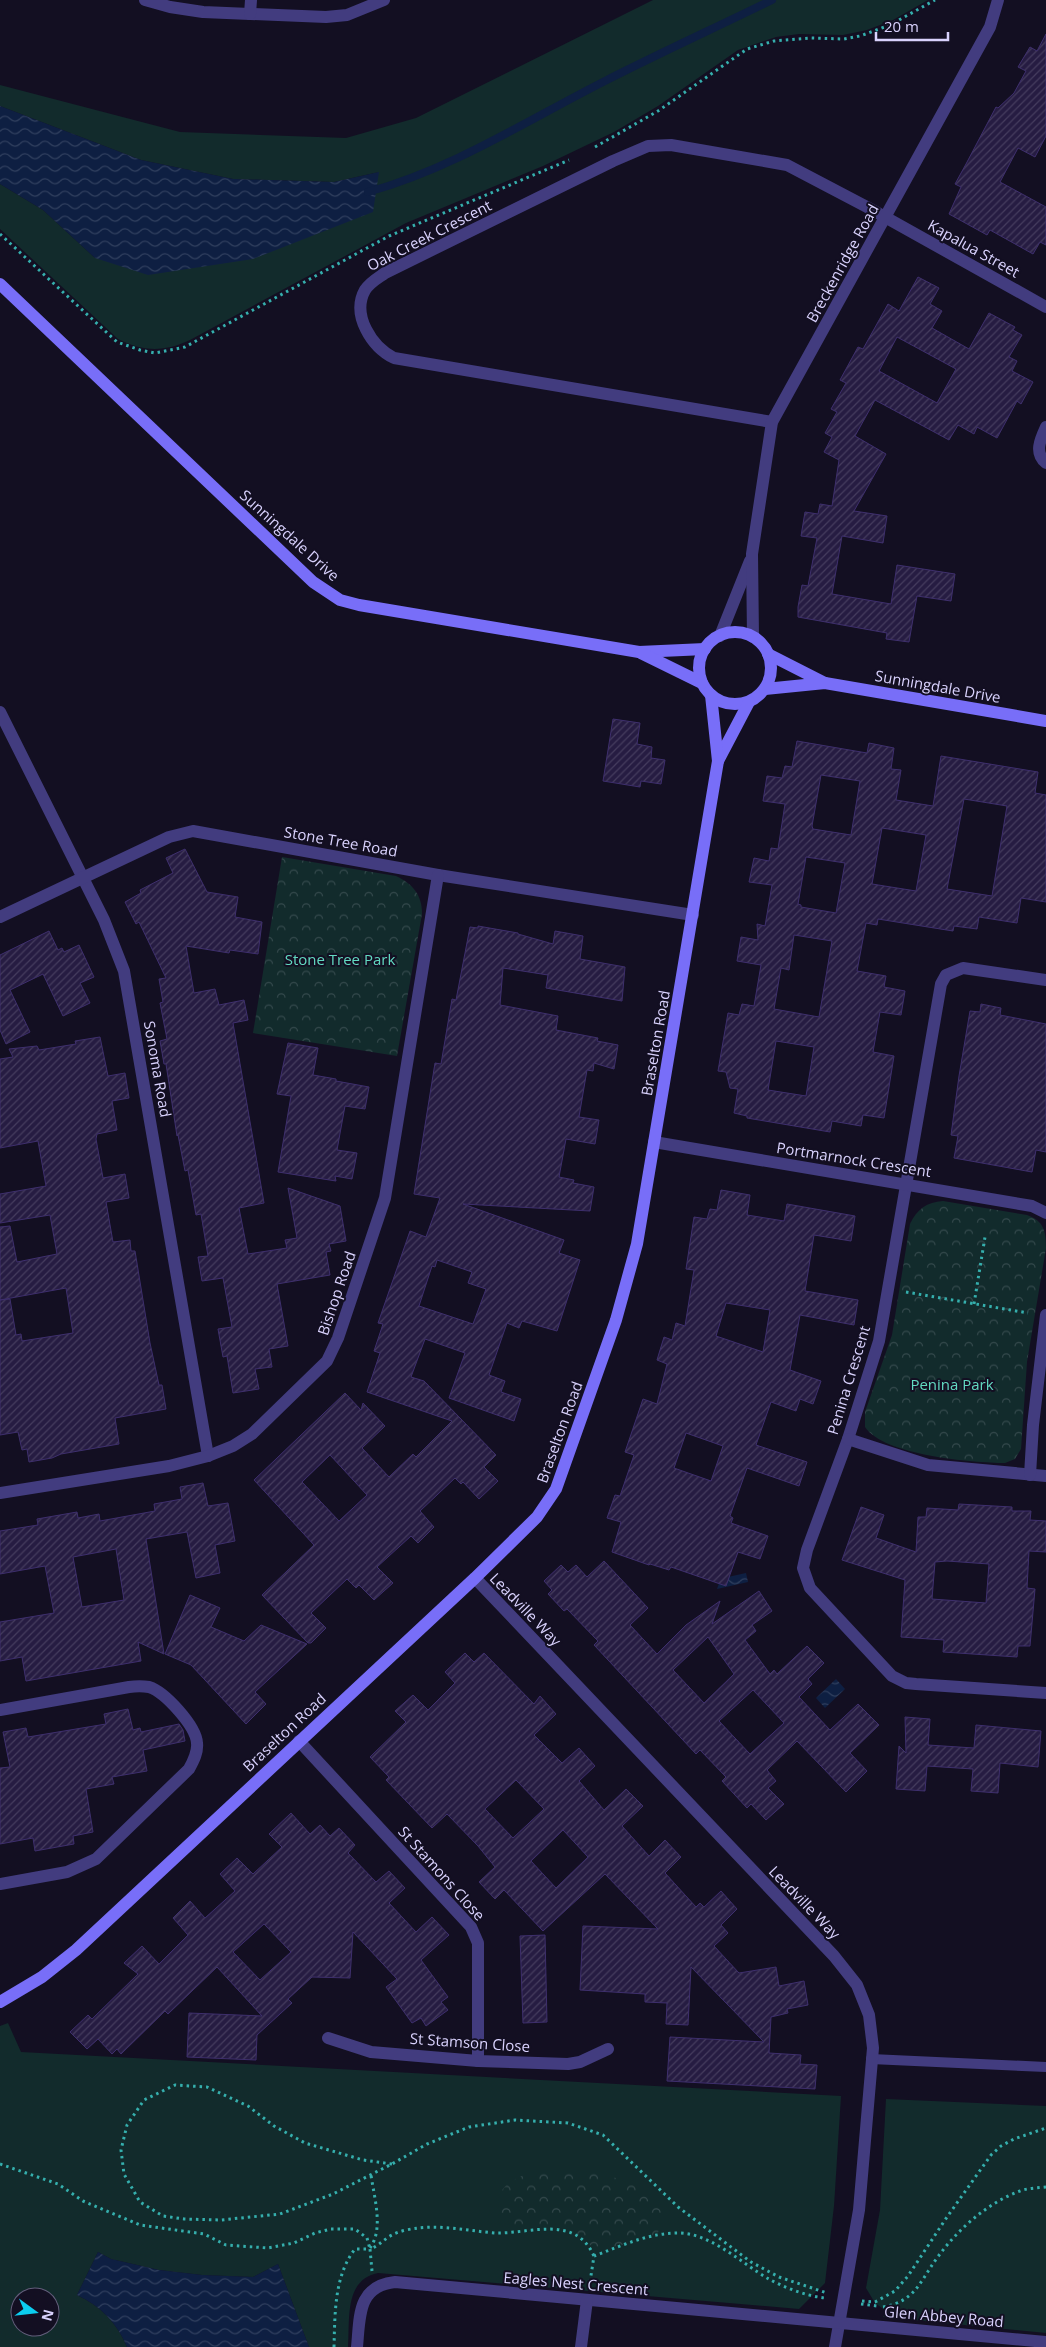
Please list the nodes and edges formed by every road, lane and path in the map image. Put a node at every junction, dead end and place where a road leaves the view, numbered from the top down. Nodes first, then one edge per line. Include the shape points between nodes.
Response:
1 (145, 0) edge
2 (251, 0) edge
3 (384, 0) edge
4 (936, 0) edge
5 (998, 0) edge
6 (250, 14) junction
7 (591, 149) dead end
8 (574, 158) dead end
9 (885, 218) junction
10 (0, 234) edge
11 (0, 284) edge
12 (1046, 307) edge
13 (772, 422) junction
14 (1046, 427) edge
15 (1046, 463) edge
16 (752, 554) junction
17 (720, 636) junction
18 (753, 637) junction
19 (705, 649) junction
20 (639, 652) junction
21 (768, 654) junction
22 (702, 683) junction
23 (826, 683) junction
24 (765, 689) junction
25 (712, 695) junction
26 (749, 702) junction
27 (0, 712) edge
28 (1046, 721) edge
29 (718, 761) junction
30 (438, 875) junction
31 (82, 878) junction
32 (693, 914) junction
33 (0, 917) edge
34 (1046, 980) edge
35 (654, 1142) junction
36 (907, 1184) junction
37 (1046, 1213) edge
38 (985, 1237) dead end
39 (889, 1290) junction
40 (974, 1304) junction
41 (1046, 1316) edge
42 (848, 1439) junction
43 (208, 1456) junction
44 (1030, 1475) junction
45 (1046, 1476) edge
46 (0, 1493) edge
47 (475, 1578) junction
48 (1046, 1693) edge
49 (0, 1710) edge
50 (299, 1741) junction
51 (0, 1884) edge
52 (0, 2002) edge
53 (328, 2038) dead end
54 (608, 2049) dead end
55 (871, 2059) junction
56 (478, 2061) junction
57 (1046, 2067) edge
58 (1046, 2128) edge
59 (0, 2164) edge
60 (392, 2164) junction
61 (371, 2175) junction
62 (1046, 2187) edge
63 (370, 2249) junction
64 (594, 2256) junction
65 (374, 2288) junction
66 (587, 2300) junction
67 (843, 2300) junction
68 (839, 2324) junction
69 (1046, 2342) edge
70 (334, 2347) edge
71 (358, 2347) edge
72 (581, 2347) edge
73 (835, 2347) edge

1 - 6 street via 187,10
2 - 6 street
3 - 6 street via 359,12 338,16
4 - 7 path via 890,25 860,36 844,40 774,41 747,49 658,111
5 - 9 street, Breckenridge Road via 990,27
8 - 10 path via 389,236 185,347 170,351 148,352 117,342
9 - 12 street, Kapalua Street
9 - 13 street, Breckenridge Road
9 - 13 street, Oak Creek Crescent via 787,165 687,147 648,146 385,273 368,285 364,292 360,310 371,338 394,358
11 - 20 street, Sunningdale Drive via 312,582 340,600
13 - 16 street, Breckenridge Road
14 - 15 street via 1039,452
16 - 17 street, Breckenridge Road
16 - 18 street, Breckenridge Road
17 - 18 street via 742,633
17 - 19 street
18 - 21 street
19 - 20 street, Sunningdale Drive
19 - 22 street via 701,660
20 - 22 street, Sunningdale Drive
21 - 23 street, Sunningdale Drive
21 - 24 street via 770,678
22 - 25 street
23 - 24 street, Sunningdale Drive
23 - 28 street, Sunningdale Drive
24 - 26 street
25 - 26 street via 723,702
25 - 29 street, Braselton Road
26 - 29 street, Braselton Road
27 - 31 street, Sonoma Road
29 - 32 street, Braselton Road
30 - 31 street, Stone Tree Road via 193,831 169,837
30 - 32 street, Stone Tree Road
30 - 43 street, Bishop Road via 385,1198 338,1338 327,1361 282,1407 243,1440
31 - 33 street, Stone Tree Road
31 - 43 street, Sonoma Road via 108,928 124,971
32 - 35 street, Braselton Road
34 - 36 street, Penina Crescent via 963,968 946,975 935,1008
35 - 36 street, Portmarnock Crescent
35 - 47 street, Braselton Road via 637,1244 625,1291 556,1490 537,1517
36 - 37 street, Portmarnock Crescent via 1032,1206
36 - 39 street, Penina Crescent
38 - 40 path
39 - 40 path
39 - 42 street, Penina Crescent via 880,1341
40 - 41 path
41 - 44 street
42 - 44 street via 928,1465
42 - 48 street, Penina Crescent via 804,1560 804,1575 810,1588 899,1680
43 - 46 street, Bishop Road via 169,1466
44 - 45 street
47 - 50 street, Braselton Road
47 - 55 street, Leadville Way via 834,1956 857,1986 869,2015
49 - 51 street via 129,1687 149,1687 164,1696 191,1726 197,1752 190,1769 96,1859 67,1872
50 - 52 street, Braselton Road via 71,1954 42,1977
50 - 56 street, St Stamons Close via 471,1927 478,1943
53 - 56 street, St Stamson Close via 371,2052
54 - 56 street, St Stamson Close via 568,2064
55 - 57 lane
55 - 67 street, Leadville Way via 859,2210
58 - 67 path via 1014,2139 991,2155 908,2276 894,2291 875,2302
59 - 63 path via 58,2184 83,2201 140,2225 204,2234 226,2245 268,2248 294,2243 331,2229 355,2229 367,2238
60 - 61 path
60 - 61 path via 363,2160 305,2143 274,2126 248,2106 207,2088 175,2085 144,2100 127,2125 121,2150 124,2174 140,2202 163,2216 184,2219 221,2220 280,2214
60 - 67 path via 427,2144 490,2123 545,2121 586,2128 603,2135 678,2207 750,2262 779,2277
61 - 63 path via 377,2221 375,2241
62 - 67 path via 1021,2191 997,2201 964,2227 937,2257 917,2290 901,2302 884,2307
63 - 64 path via 392,2235 418,2228 496,2233 548,2228 568,2232 584,2240
63 - 65 path
63 - 70 path via 355,2249 347,2259 336,2297
64 - 66 path
64 - 67 path via 646,2237 676,2232 692,2234 714,2244 769,2280 817,2297
65 - 66 street, Eagles Nest Crescent via 395,2282
65 - 71 street via 362,2306
66 - 68 street, Eagles Nest Crescent
66 - 72 street
67 - 68 street, Leadville Way
68 - 69 street, Glen Abbey Road
68 - 73 street, Leadville Way

